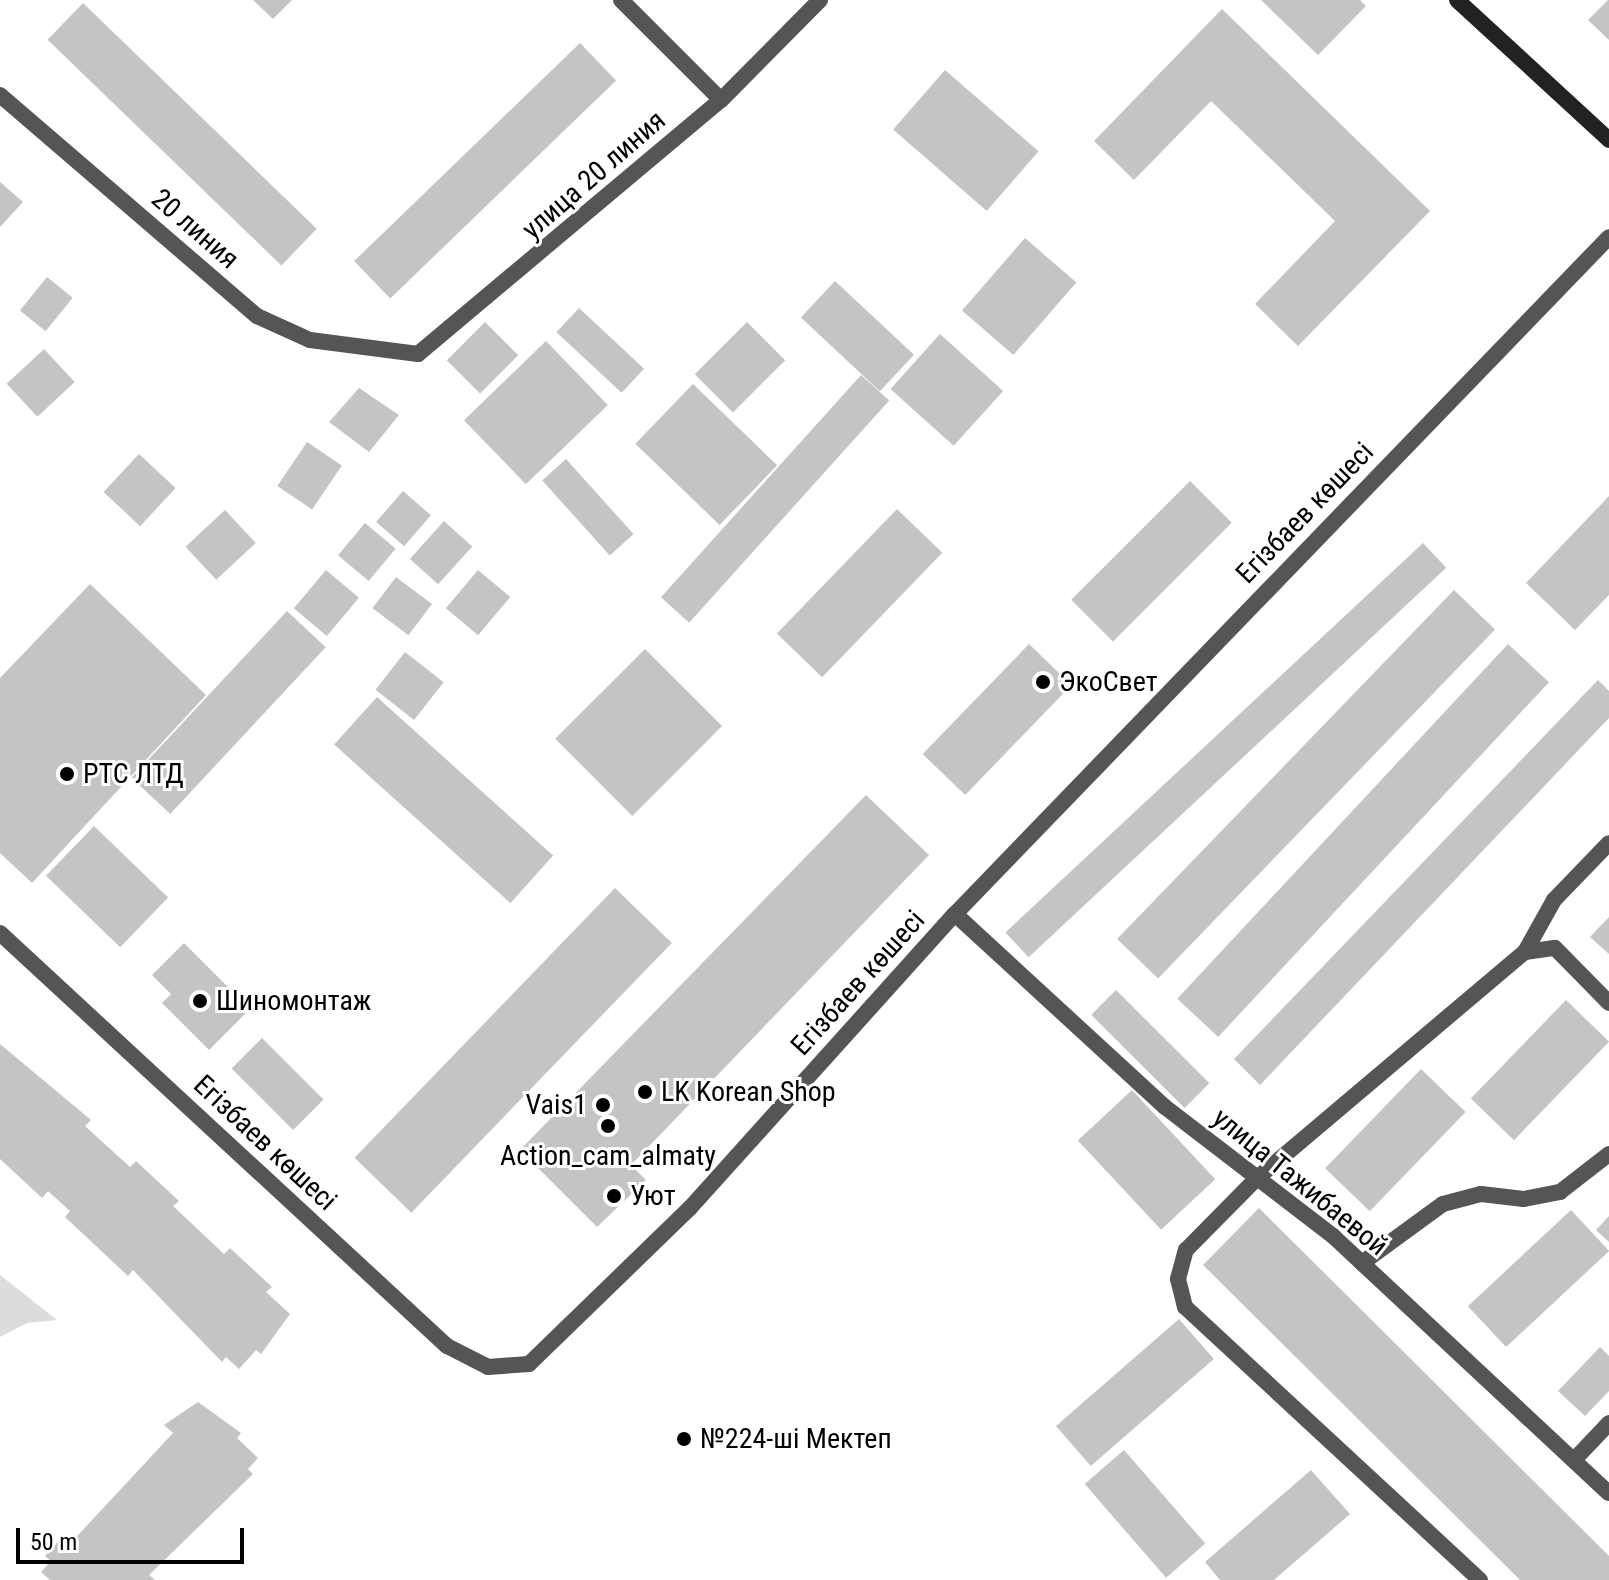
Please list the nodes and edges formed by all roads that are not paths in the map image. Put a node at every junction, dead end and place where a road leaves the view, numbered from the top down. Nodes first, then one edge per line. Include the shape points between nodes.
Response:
1 (621, 0) edge
2 (820, 0) edge
3 (1457, 0) edge
4 (0, 95) edge
5 (721, 100) junction
6 (1609, 140) edge
7 (1609, 237) edge
8 (382, 353) joint
9 (1609, 843) edge
10 (955, 914) junction
11 (0, 933) edge
12 (1525, 952) junction
13 (1609, 1003) edge
14 (1609, 1154) edge
15 (1256, 1179) junction
16 (1362, 1263) junction
17 (1609, 1423) edge
18 (1574, 1460) junction
19 (1609, 1493) edge
20 (1480, 1580) edge

1 - 5 street
2 - 5 street, улица 20 линия
3 - 6 main road
4 - 8 street, 20 линия via 257,316 310,340
5 - 8 street, улица 20 линия via 450,331 418,354
7 - 10 street, Егізбаев көшесі
9 - 12 street via 1554,900
10 - 11 street, Егізбаев көшесі via 690,1208 516,1369 470,1361 447,1346
10 - 15 street, улица Тажибаевой via 1165,1107
12 - 13 street via 1555,948
12 - 15 street
14 - 16 street via 1560,1192 1524,1199 1481,1194 1443,1204
15 - 16 street, улица Тажибаевой
15 - 20 street via 1186,1250 1178,1279 1185,1307
16 - 18 street, улица Тажибаевой
17 - 18 street
18 - 19 street, улица Тажибаевой

